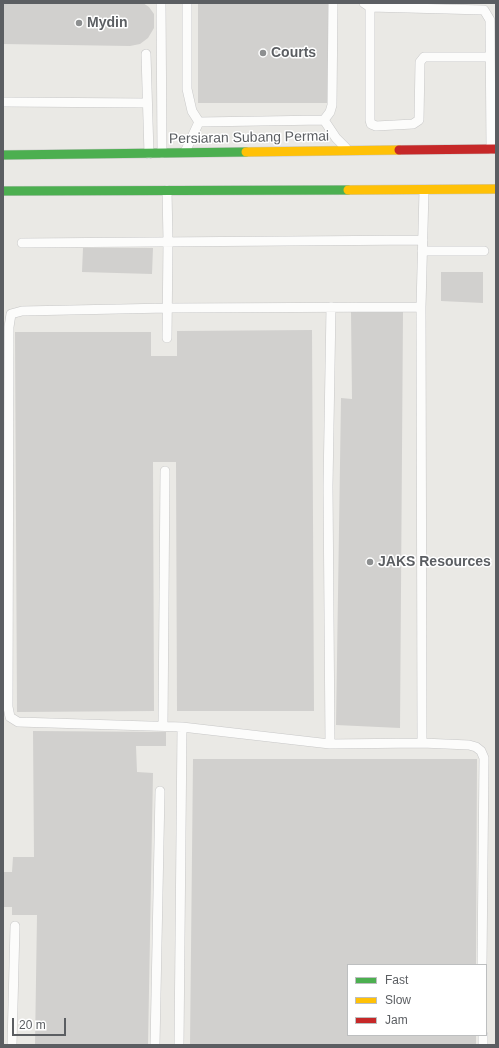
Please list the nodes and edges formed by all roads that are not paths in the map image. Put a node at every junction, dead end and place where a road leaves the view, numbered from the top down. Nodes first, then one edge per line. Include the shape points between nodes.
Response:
1 (161, 3) edge
2 (187, 3) edge
3 (333, 3) edge
4 (367, 5) edge
5 (487, 7) edge
6 (146, 54) dead end
7 (490, 57) junction
8 (3, 102) edge
9 (147, 104) junction
10 (324, 120) junction
11 (199, 122) junction
12 (494, 149) edge
13 (349, 151) junction
14 (185, 152) junction
15 (162, 153) junction
16 (149, 154) junction
17 (3, 155) edge
18 (424, 188) junction
19 (496, 188) edge
20 (167, 189) junction
21 (3, 190) edge
22 (423, 240) junction
23 (168, 241) junction
24 (22, 243) dead end
25 (422, 251) junction
26 (484, 251) dead end
27 (331, 307) junction
28 (421, 307) junction
29 (168, 308) junction
30 (167, 338) dead end
31 (165, 471) dead end
32 (163, 726) junction
33 (182, 727) junction
34 (330, 744) junction
35 (422, 744) junction
36 (160, 791) dead end
37 (15, 926) dead end
38 (482, 964) edge
39 (12, 1045) edge
40 (155, 1045) edge
41 (179, 1045) edge

1 - 15 lane
2 - 11 lane via 186,89 192,111
3 - 10 lane via 332,105
4 - 5 lane
4 - 7 lane via 370,120 376,126 413,124 419,120 420,62 424,57
5 - 7 lane via 490,20
6 - 9 lane
7 - 12 lane
8 - 9 lane
9 - 16 lane
10 - 11 lane
10 - 13 lane
11 - 14 lane
12 - 13 main road, Persiaran Subang Permai
13 - 14 main road, Persiaran Subang Permai
14 - 15 main road, Persiaran Subang Permai
15 - 16 main road, Persiaran Subang Permai
16 - 17 main road, Persiaran Subang Permai
18 - 19 main road
18 - 20 main road
18 - 22 lane
20 - 21 main road
20 - 23 lane
22 - 23 lane
22 - 25 lane
23 - 24 lane
23 - 29 lane
25 - 26 lane
25 - 28 lane
27 - 28 lane
27 - 29 lane
27 - 34 lane via 328,486
28 - 35 lane
29 - 30 lane
29 - 32 lane via 22,311 11,314 9,327 10,717 18,722
31 - 32 lane
32 - 33 lane
33 - 34 lane
33 - 41 lane
34 - 35 lane
35 - 38 lane via 469,745 481,751 484,758
36 - 40 lane
37 - 39 lane

